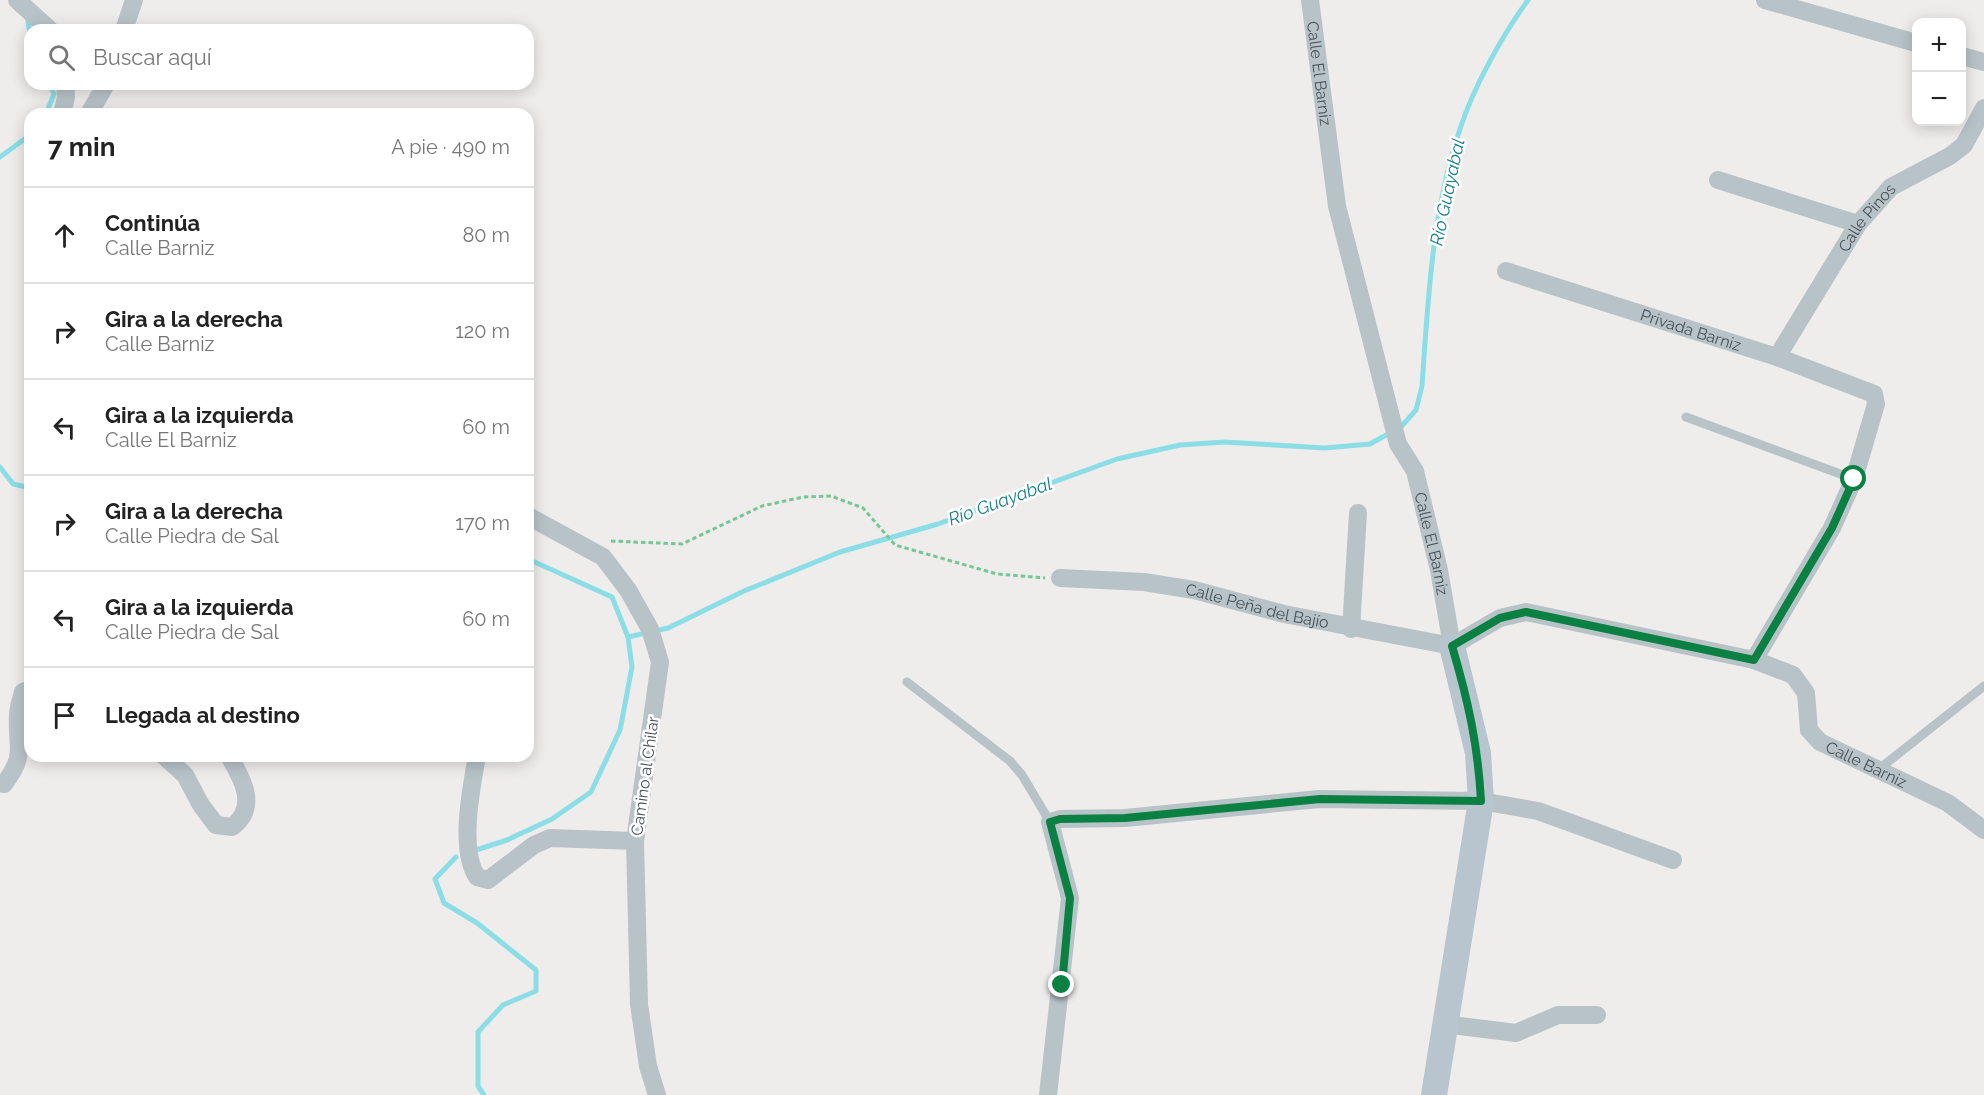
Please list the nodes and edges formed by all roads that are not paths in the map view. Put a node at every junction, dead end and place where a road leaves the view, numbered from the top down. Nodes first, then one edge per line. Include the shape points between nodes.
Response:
1 (17, 0) edge
2 (125, 0) edge
3 (134, 0) edge
4 (1310, 0) edge
5 (1765, 0) edge
6 (44, 24) edge
7 (126, 24) edge
8 (1912, 42) edge
9 (1966, 57) edge
10 (1984, 62) edge
11 (65, 90) edge
12 (102, 90) edge
13 (63, 108) edge
14 (92, 108) edge
15 (1984, 108) edge
16 (1718, 180) dead end
17 (1858, 224) junction
18 (1506, 272) dead end
19 (1777, 357) junction
20 (1686, 417) dead end
21 (1854, 479) junction
22 (1358, 513) dead end
23 (534, 519) edge
24 (1060, 578) road end
25 (1352, 629) junction
26 (1452, 646) junction
27 (1754, 660) junction
28 (907, 682) dead end
29 (1984, 686) edge
30 (24, 692) edge
31 (171, 762) edge
32 (232, 762) edge
33 (476, 762) edge
34 (1879, 769) junction
35 (0, 783) edge
36 (1481, 801) junction
37 (1050, 822) junction
38 (1984, 830) edge
39 (635, 841) junction
40 (1673, 860) dead end
41 (1597, 1015) dead end
42 (1444, 1024) junction
43 (657, 1095) edge
44 (1048, 1095) edge
45 (1434, 1095) edge

1 - 6 street
2 - 7 street
3 - 7 street
4 - 26 street, Calle El Barniz via 1337,206 1398,444 1415,471 1439,570
5 - 8 street
9 - 10 street
11 - 13 street
12 - 14 street
15 - 17 street, Calle Pinos via 1964,145 1891,187
16 - 17 street
17 - 19 street, Calle Pinos
18 - 19 street, Privada Barniz
19 - 21 street, Privada Barniz via 1874,394 1876,404
20 - 21 lane
21 - 27 street via 1832,528
22 - 25 street
23 - 39 street, Camino al Chilar via 603,557 628,590 651,632 660,662 659,681
24 - 25 street, Calle Peña del Bajío via 1144,582 1194,590
25 - 26 street, Calle Peña del Bajío
26 - 27 street, Calle Barniz via 1500,618 1526,612
26 - 36 street, Calle El Barniz via 1478,753
27 - 34 street, Calle Barniz via 1793,675 1806,693 1809,730 1820,742
28 - 37 lane via 1010,761
29 - 34 lane
30 - 35 street via 18,715 21,750 15,770 4,784
31 - 32 street via 185,775 216,825 232,826 241,820 247,802 244,782
33 - 39 street via 468,832 470,867 477,878 488,880 534,845 550,838
34 - 38 street, Calle Barniz via 1948,803
36 - 37 street via 1320,799
36 - 40 street via 1538,811
36 - 42 street, Calle El Barniz
37 - 44 street via 1070,898
39 - 43 street, Camino al Chilar via 639,1004 648,1066
41 - 42 street via 1557,1015 1516,1033
42 - 45 street, Calle El Barniz

